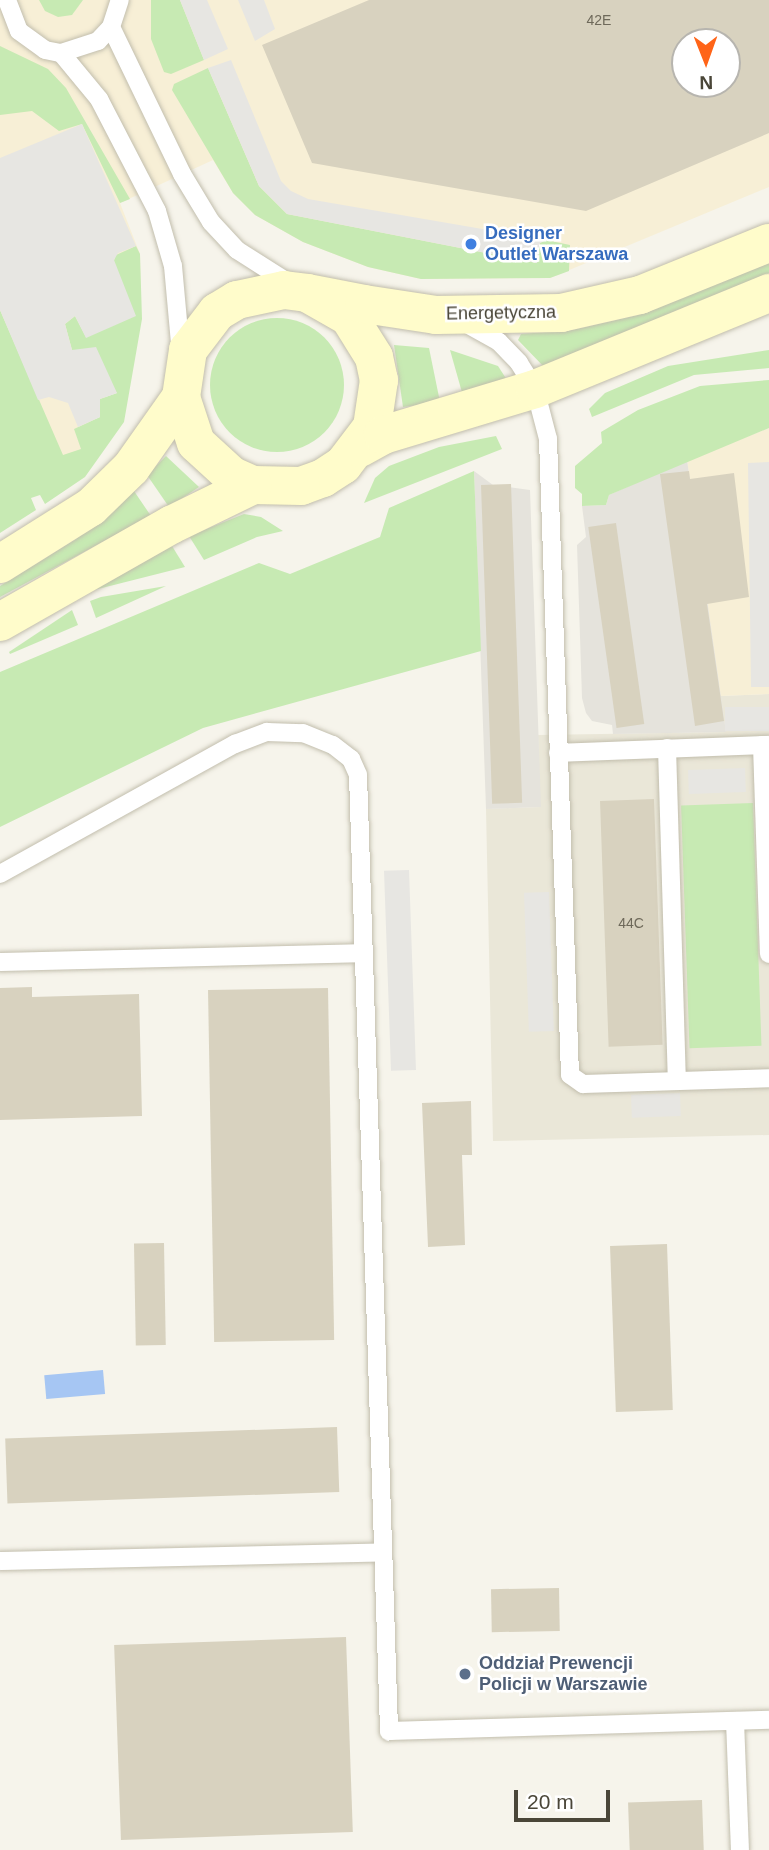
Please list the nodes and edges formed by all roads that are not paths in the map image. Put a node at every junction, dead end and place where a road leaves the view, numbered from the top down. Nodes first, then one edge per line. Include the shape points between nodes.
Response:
1 (7, 0) edge
2 (120, 0) edge
3 (111, 27) junction
4 (61, 53) junction
5 (769, 243) edge
6 (307, 293) junction
7 (769, 293) edge
8 (450, 316) junction
9 (181, 385) junction
10 (535, 389) junction
11 (360, 448) junction
12 (253, 485) junction
13 (0, 564) edge
14 (0, 622) edge
15 (766, 745) edge
16 (667, 748) junction
17 (558, 753) junction
18 (0, 874) edge
19 (360, 954) junction
20 (769, 954) edge
21 (0, 962) edge
22 (769, 1078) edge
23 (677, 1081) junction
24 (382, 1552) junction
25 (0, 1561) edge
26 (769, 1720) edge
27 (735, 1721) junction
28 (740, 1850) edge

1 - 4 lane via 19,31 38,46
2 - 3 lane
3 - 4 lane via 89,46
3 - 6 lane via 176,163 211,222 237,250
4 - 9 lane via 99,99 169,240
5 - 8 street, Energetyczna via 684,279 601,306 530,316
6 - 8 street, Energetyczna
6 - 9 street, Energetyczna via 272,290 237,299 200,330
6 - 11 street, Energetyczna via 349,317 374,357 378,404
7 - 10 street, Energetyczna
8 - 10 lane via 499,342
9 - 12 street, Energetyczna via 196,443 231,475
9 - 13 street, Energetyczna via 131,468 91,507
10 - 11 street, Energetyczna via 383,435
10 - 17 lane via 548,439
11 - 12 street, Energetyczna via 343,465 301,486
12 - 14 street, Energetyczna via 171,525
15 - 16 lane
15 - 20 lane
16 - 17 lane
16 - 23 lane
17 - 23 lane via 570,1075 583,1084
18 - 19 lane via 234,744 267,732 303,733 333,745 351,759 358,775
19 - 21 lane
19 - 24 lane
22 - 23 lane
24 - 25 lane
24 - 27 lane via 389,1731
26 - 27 lane
27 - 28 lane

